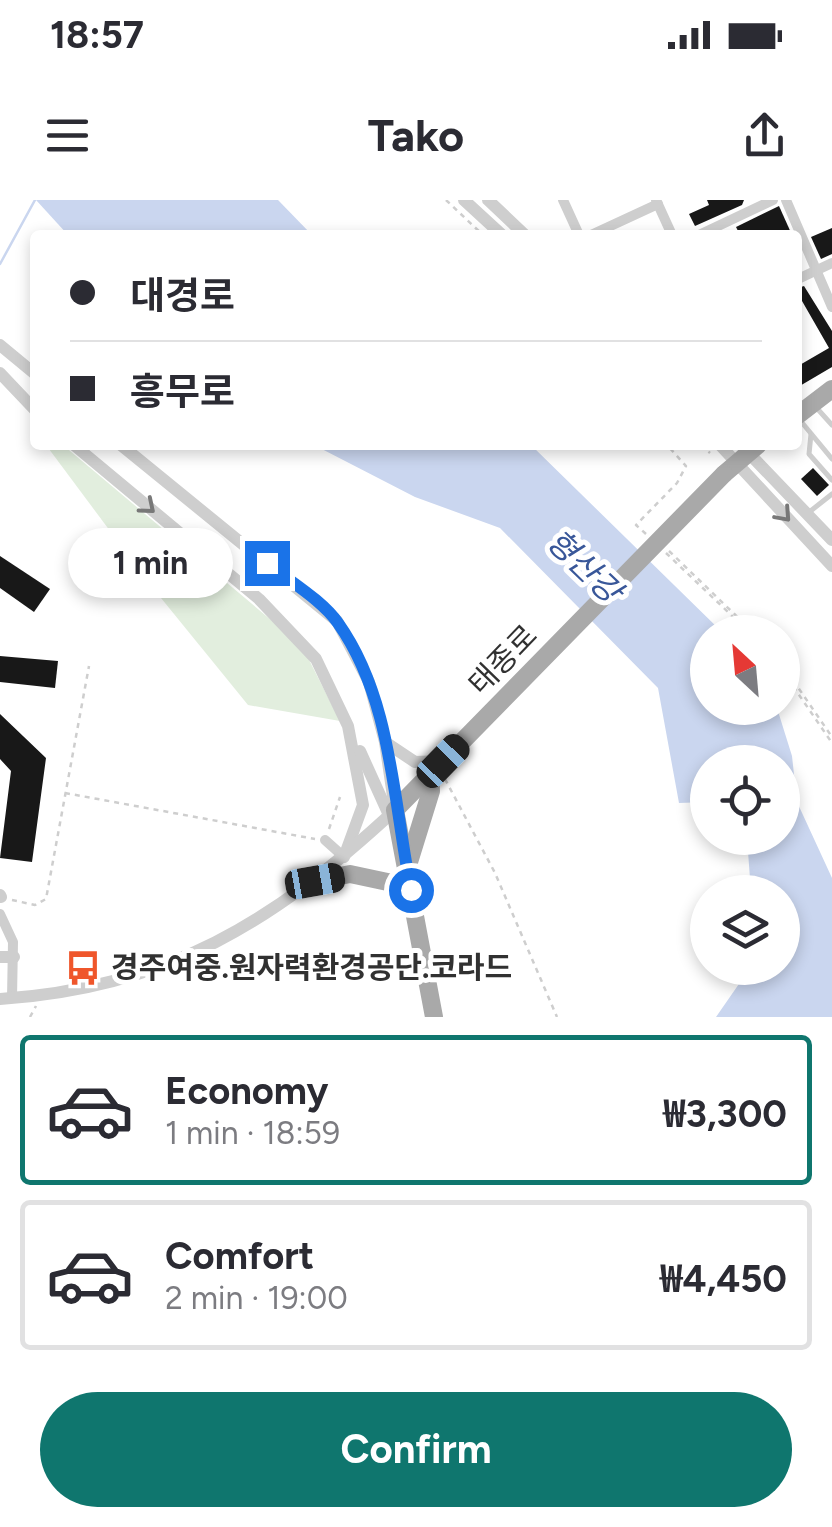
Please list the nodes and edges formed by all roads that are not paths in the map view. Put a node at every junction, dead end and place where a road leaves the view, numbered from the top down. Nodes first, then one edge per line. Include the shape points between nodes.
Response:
1 (464, 200) edge
2 (488, 200) edge
3 (562, 200) edge
4 (773, 200) edge
5 (786, 200) edge
6 (657, 202) edge
7 (751, 204) edge
8 (497, 230) edge
9 (521, 230) edge
10 (577, 230) edge
11 (601, 230) edge
12 (670, 230) edge
13 (707, 230) edge
14 (798, 230) edge
15 (802, 239) edge
16 (832, 263) edge
17 (815, 270) junction
18 (802, 277) edge
19 (832, 306) edge
20 (0, 345) edge
21 (30, 370) edge
22 (0, 373) edge
23 (832, 388) edge
24 (30, 405) edge
25 (803, 412) edge
26 (832, 426) edge
27 (812, 434) junction
28 (80, 450) edge
29 (127, 450) edge
30 (741, 456) edge
31 (832, 458) edge
32 (832, 480) edge
33 (832, 494) edge
34 (808, 513) junction
35 (832, 540) edge
36 (832, 566) edge
37 (348, 726) junction
38 (386, 742) junction
39 (437, 767) junction
40 (393, 814) junction
41 (325, 840) road end
42 (344, 857) junction
43 (406, 867) junction
44 (315, 881) junction
45 (411, 887) junction
46 (0, 914) edge
47 (7, 957) edge
48 (6, 999) edge
49 (434, 1017) edge

1 - 8 street
2 - 9 street
3 - 10 street
4 - 7 street
5 - 14 street
6 - 11 street
6 - 12 street
7 - 13 street
15 - 17 street
16 - 17 street
17 - 18 street
17 - 19 street
20 - 21 street
22 - 24 street
23 - 25 main road
25 - 26 lane
25 - 27 lane
27 - 31 lane
27 - 32 lane via 808,454
28 -> 37 street via 305,643
29 - 38 street via 337,620 369,682
30 - 34 street
30 -> 36 street
30 - 39 main road, 태종로, bridge
33 - 34 lane
34 - 35 street
37 - 40 street
37 - 42 street via 363,805
38 - 39 street via 400,756
38 - 40 street
39 - 40 main road, 태종로
39 - 43 main road
40 - 42 street, 태종로
40 - 43 main road
41 - 42 street
42 - 44 street, 태종로
43 - 45 main road
44 - 45 main road via 350,874
44 - 48 street, 태종로 via 247,928 178,963 88,989
45 - 49 main road
46 - 47 street via 12,942
47 - 48 street

